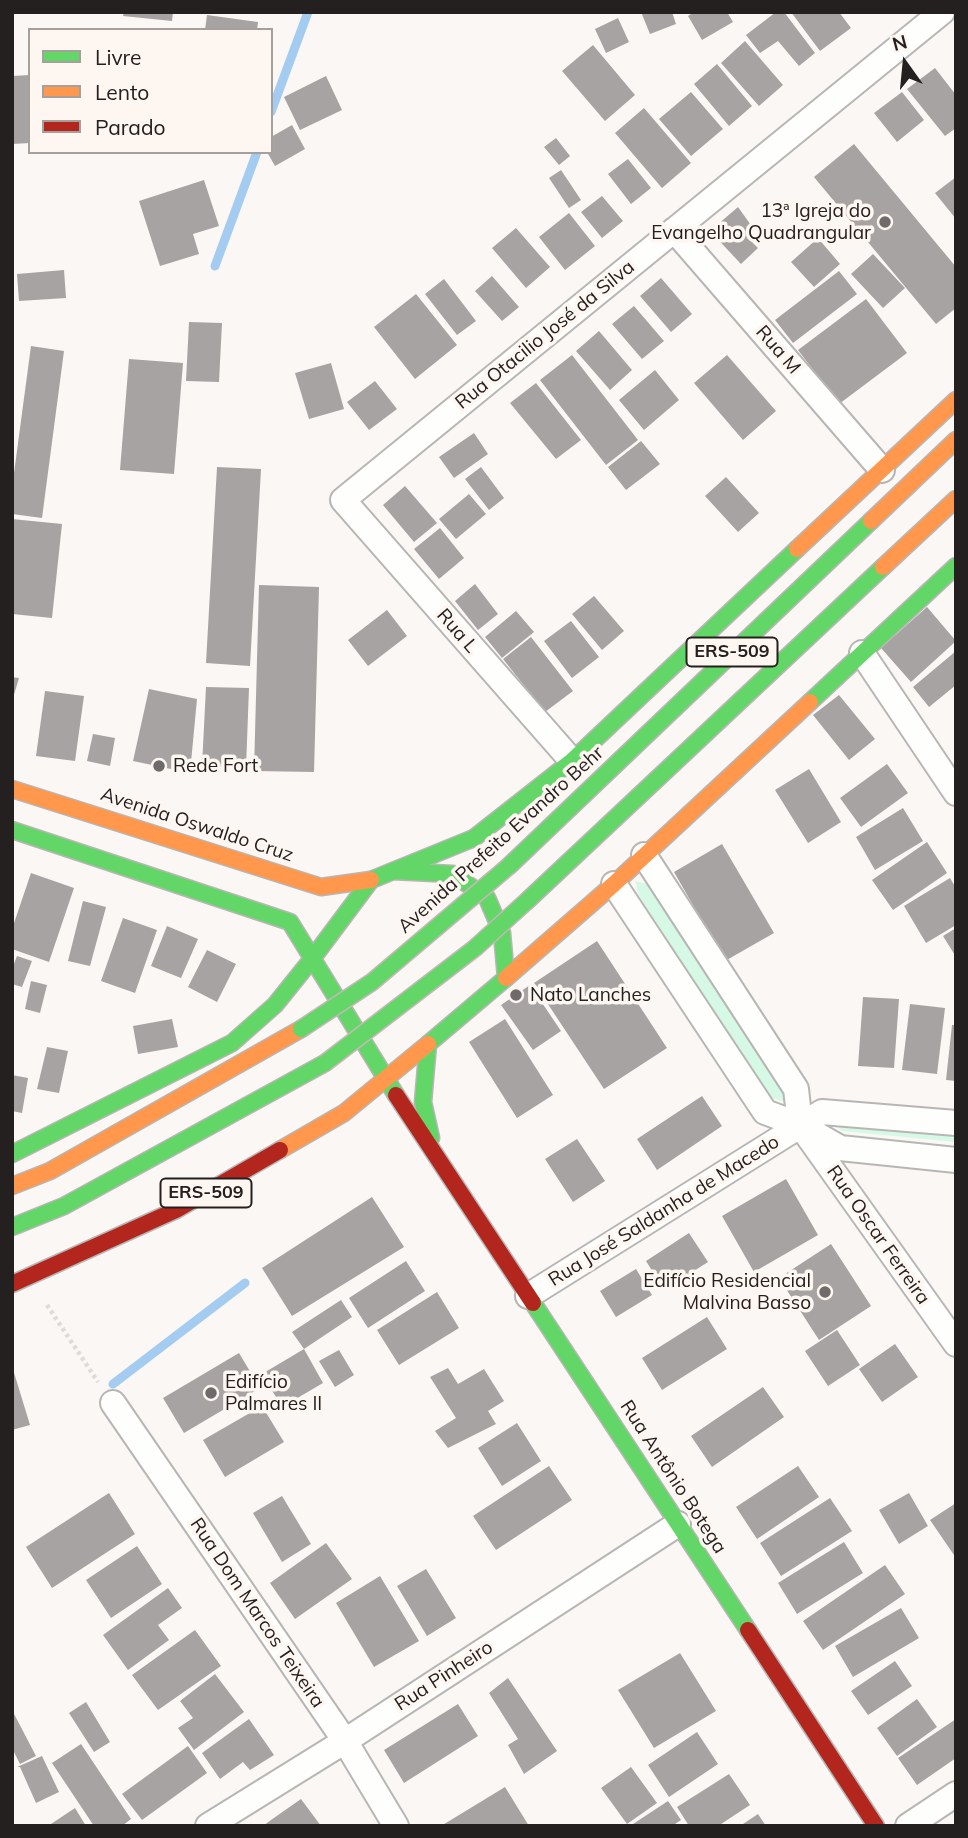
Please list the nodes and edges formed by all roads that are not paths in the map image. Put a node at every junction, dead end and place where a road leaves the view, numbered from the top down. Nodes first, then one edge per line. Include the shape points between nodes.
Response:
1 (942, 12) edge
2 (674, 230) junction
3 (956, 400) edge
4 (956, 440) edge
5 (882, 470) junction
6 (343, 499) joint
7 (956, 499) edge
8 (956, 566) edge
9 (862, 653) junction
10 (572, 761) junction
11 (13, 793) edge
12 (956, 793) edge
13 (12, 830) edge
14 (644, 855) junction
15 (393, 872) junction
16 (371, 880) junction
17 (614, 884) junction
18 (312, 959) junction
19 (506, 978) junction
20 (354, 1026) junction
21 (382, 1043) dead end
22 (405, 1043) dead end
23 (428, 1044) junction
24 (386, 1079) junction
25 (956, 1123) edge
26 (800, 1125) junction
27 (434, 1152) junction
28 (12, 1154) edge
29 (956, 1160) edge
30 (12, 1186) edge
31 (12, 1227) edge
32 (12, 1284) edge
33 (528, 1296) junction
34 (956, 1344) edge
35 (113, 1403) road end
36 (678, 1524) junction
37 (345, 1741) junction
38 (956, 1794) edge
39 (208, 1826) edge
40 (396, 1826) edge
41 (877, 1826) edge
42 (908, 1826) edge

1 - 2 street, Rua Otacilio José da Silva
2 - 5 street, Rua M
2 - 6 street, Rua Otacilio José da Silva
3 - 5 main road, ERS-509
4 - 30 main road, Avenida Prefeito Evandro Behr / ERS-509, bridge via 509,866 372,982 301,1029 110,1138
5 - 10 main road, ERS-509
6 - 10 street, Rua L
7 - 31 main road, ERS-509, bridge via 475,948 325,1063 64,1206
8 - 9 main road, ERS-509
9 - 12 street
9 - 14 main road, ERS-509
10 - 15 main road, ERS-509 via 474,838
11 - 16 main road, Avenida Oswaldo Cruz via 321,887
13 - 18 main road via 289,922
14 - 17 main road, ERS-509
14 - 26 street via 796,1089
15 - 16 main road, ERS-509
15 - 19 main road via 453,874 486,898 502,933
16 - 18 main road
17 - 19 main road, ERS-509
17 - 26 street via 765,1112
18 - 20 main road
18 - 28 main road via 275,1005 232,1042
19 - 23 main road, ERS-509
20 - 21 main road
20 - 24 main road
22 - 23 main road
23 - 24 main road, ERS-509
23 - 27 main road, Rua Antônio Botega via 423,1102
24 - 27 main road, Rua Antônio Botega
24 - 32 main road, ERS-509 via 344,1113 176,1210
25 - 26 street, Rua José Saldanha de Macedo via 822,1112
26 - 29 street via 840,1148
26 - 33 street, Rua José Saldanha de Macedo
26 - 34 street, Rua Oscar Ferreira
27 - 33 main road, Rua Antônio Botega
33 - 36 main road, Rua Antônio Botega
35 - 37 street, Rua Dom Marcos Teixeira
36 - 37 street, Rua Pinheiro
36 - 41 main road, Rua Antônio Botega
37 - 39 street, Rua Pinheiro
37 - 40 street, Rua Dom Marcos Teixeira
38 - 42 street

